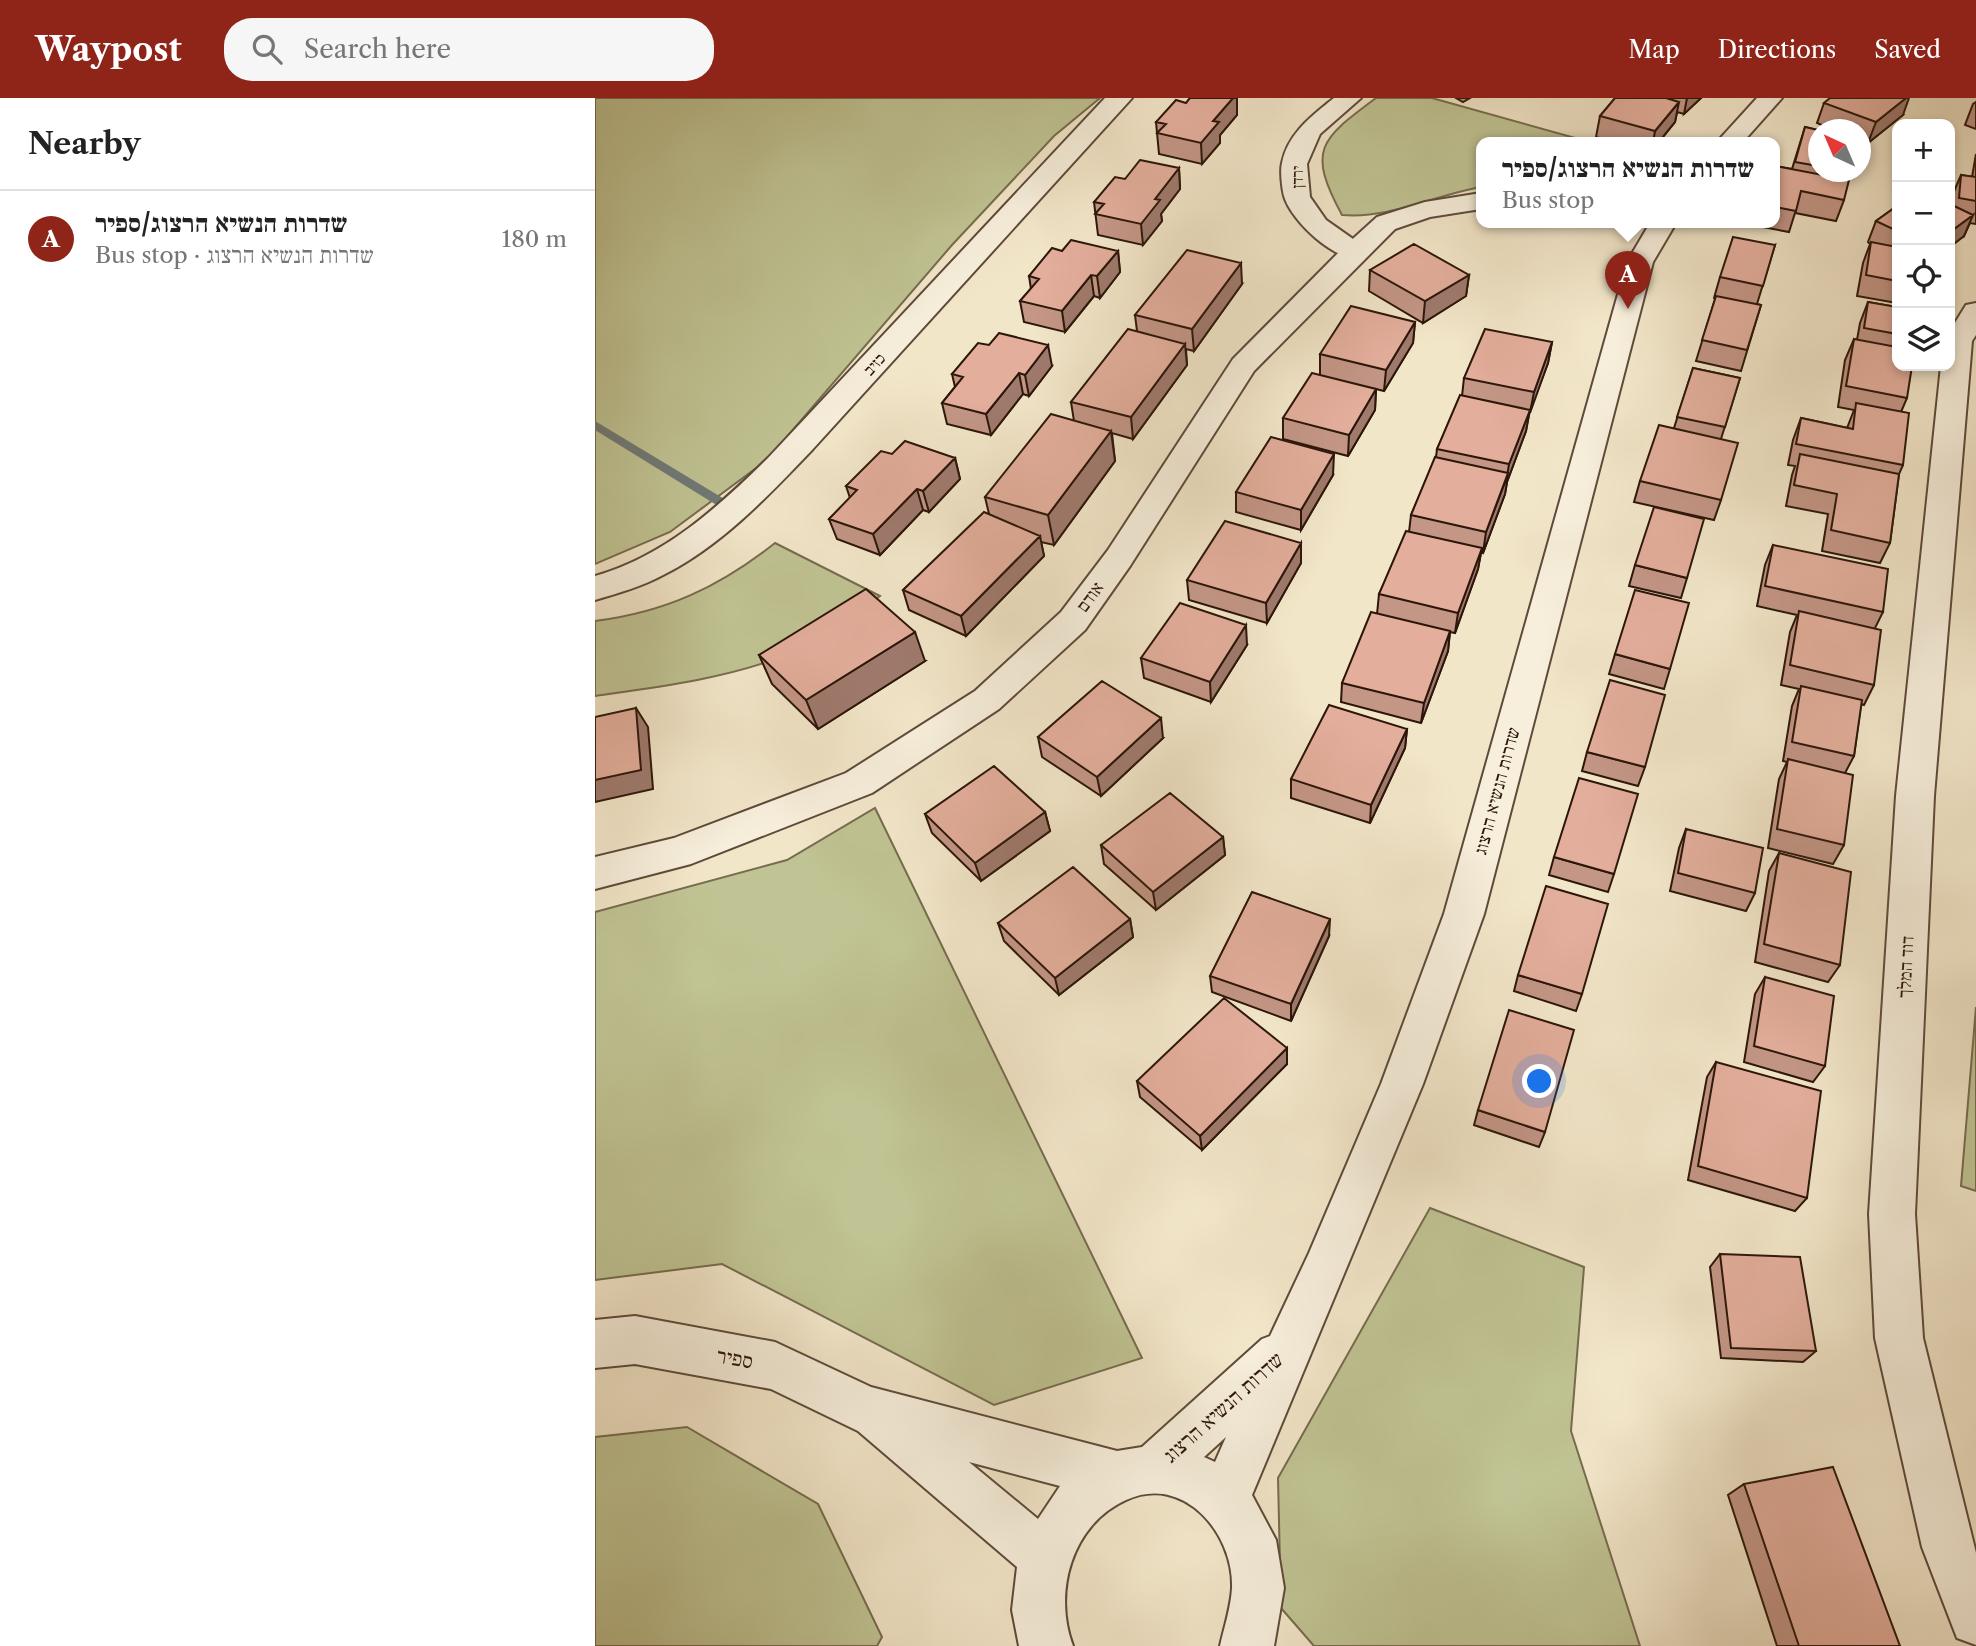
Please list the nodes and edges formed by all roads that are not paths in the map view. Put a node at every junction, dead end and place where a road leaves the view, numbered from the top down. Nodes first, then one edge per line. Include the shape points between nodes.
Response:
1 (1120, 98) edge
2 (1349, 98) edge
3 (1770, 98) edge
4 (1734, 137) edge
5 (1476, 202) edge
6 (1660, 228) edge
7 (1355, 252) junction
8 (1976, 311) edge
9 (595, 588) edge
10 (595, 873) edge
11 (595, 1344) edge
12 (1291, 1345) junction
13 (866, 1410) junction
14 (1136, 1472) junction
15 (1226, 1497) junction
16 (1045, 1558) junction
17 (1976, 1619) edge
18 (1256, 1638) edge
19 (1045, 1645) edge

1 - 9 street, כזיב via 755,489 708,531 663,562
2 - 7 street, ירדן via 1309,130 1294,164 1297,197 1317,226
3 - 4 street
5 - 7 street, אודם via 1425,210 1386,223
6 - 12 street, שדרות הנשיא הרצוג via 1640,261 1464,914 1402,1084
7 - 10 street, אודם via 1243,365 1073,621 986,700 859,783 678,853
8 - 17 street, דוד המלך via 1958,341 1915,796 1892,1214 1899,1338 1948,1547
11 - 13 street, ספיר via 635,1340 775,1366
12 - 14 street, שדרות הנשיא הרצוג
12 - 15 street, שדרות הנשיא הרצוג
13 - 14 street, ספיר
13 - 16 street, ספיר
14 - 15 street, ספיר via 1193,1475
14 - 16 street, שדרות הנשיא הרצוג via 1094,1489 1073,1507
15 - 18 street via 1244,1522 1256,1552 1260,1586
16 - 19 street, שדרות הנשיא הרצוג via 1038,1600

